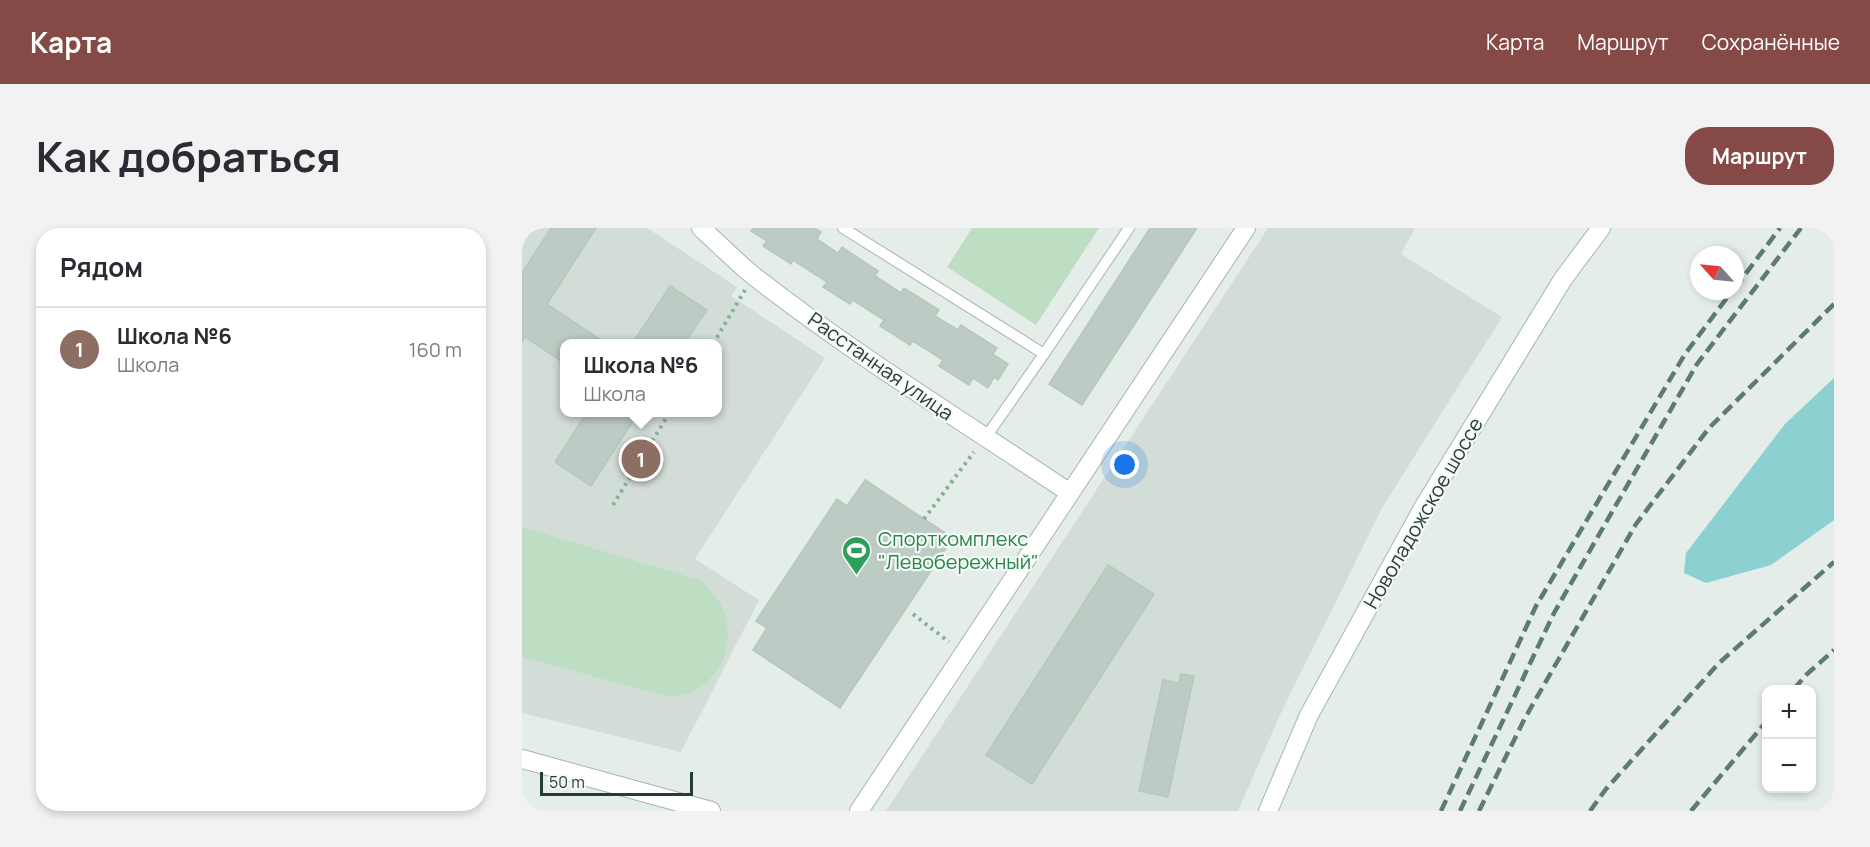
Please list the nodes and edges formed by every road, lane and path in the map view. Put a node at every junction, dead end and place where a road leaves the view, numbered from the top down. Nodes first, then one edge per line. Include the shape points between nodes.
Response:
1 (843, 228) edge
2 (1129, 228) edge
3 (1246, 228) edge
4 (1601, 228) edge
5 (705, 229) edge
6 (753, 275) junction
7 (716, 339) edge
8 (1044, 354) junction
9 (667, 417) edge
10 (986, 437) junction
11 (974, 452) dead end
12 (1070, 493) junction
13 (613, 505) dead end
14 (924, 519) dead end
15 (913, 614) dead end
16 (964, 653) junction
17 (522, 759) edge
18 (711, 811) edge
19 (859, 811) edge
20 (1268, 811) edge

1 - 8 lane
2 - 8 lane
3 - 12 street
4 - 20 street, Новоладожское шоссе via 1563,279 1423,508 1309,715
5 - 6 street, Расстанная улица
6 - 7 path
6 - 10 street, Расстанная улица
8 - 10 lane
9 - 13 path
10 - 12 street, Расстанная улица
11 - 14 path
12 - 16 street
15 - 16 path
16 - 19 street
17 - 18 street

